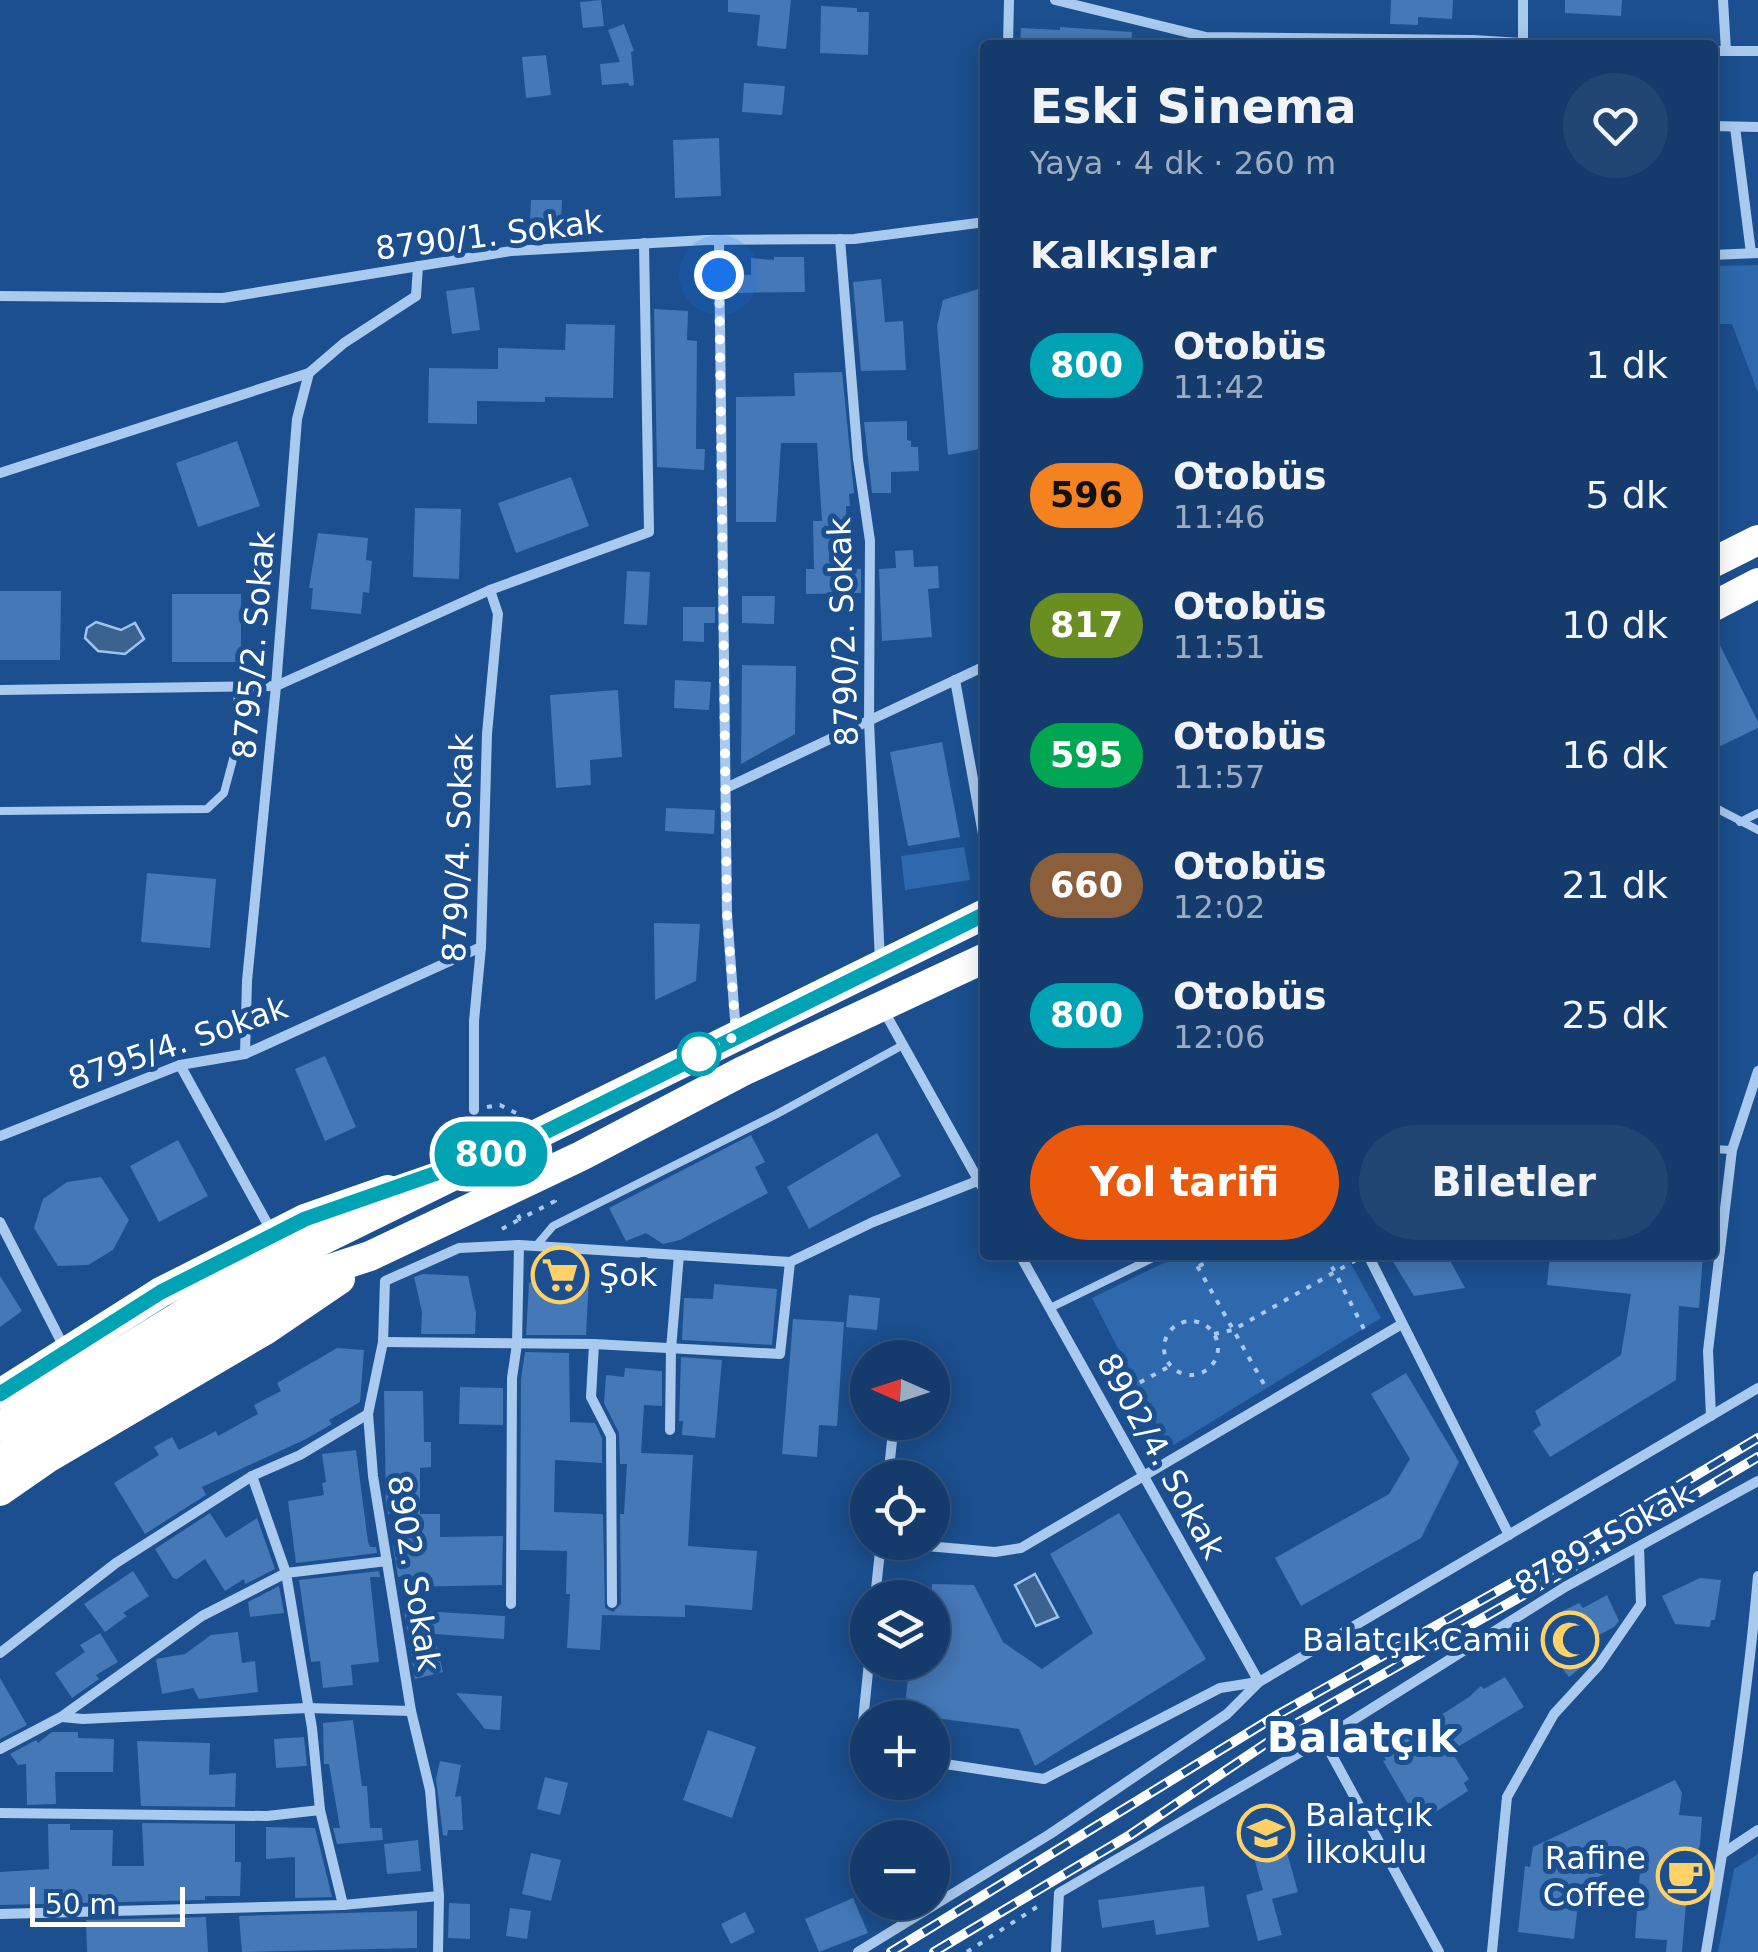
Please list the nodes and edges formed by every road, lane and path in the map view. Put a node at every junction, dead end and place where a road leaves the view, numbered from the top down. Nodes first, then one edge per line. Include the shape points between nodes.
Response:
1 (1009, 0) edge
2 (1055, 0) edge
3 (1523, 0) edge
4 (1722, 0) edge
5 (1008, 40) edge
6 (1342, 40) edge
7 (1523, 40) edge
8 (1718, 51) edge
9 (1726, 51) junction
10 (1758, 52) edge
11 (1718, 126) edge
12 (1735, 127) junction
13 (1758, 128) edge
14 (980, 223) edge
15 (719, 240) junction
16 (840, 240) junction
17 (644, 243) junction
18 (1754, 253) edge
19 (1718, 254) edge
20 (418, 266) junction
21 (0, 296) edge
22 (309, 373) junction
23 (0, 472) edge
24 (1758, 540) edge
25 (1718, 560) edge
26 (1758, 584) edge
27 (490, 590) junction
28 (1718, 604) edge
29 (980, 668) edge
30 (955, 680) junction
31 (238, 686) junction
32 (276, 686) junction
33 (0, 690) edge
34 (869, 721) junction
35 (726, 788) junction
36 (1718, 809) edge
37 (0, 811) edge
38 (1758, 813) edge
39 (980, 818) edge
40 (1740, 822) junction
41 (1758, 830) edge
42 (980, 916) edge
43 (481, 947) junction
44 (980, 960) edge
45 (880, 965) junction
46 (882, 1006) junction
47 (736, 1036) junction
48 (903, 1044) junction
49 (246, 1054) junction
50 (180, 1065) junction
51 (1757, 1078) edge
52 (474, 1110) dead end
53 (0, 1136) edge
54 (523, 1143) junction
55 (1718, 1149) edge
56 (1732, 1150) junction
57 (980, 1179) edge
58 (980, 1185) edge
59 (0, 1222) edge
60 (274, 1235) junction
61 (519, 1246) junction
62 (535, 1246) junction
63 (370, 1256) junction
64 (679, 1256) junction
65 (1023, 1260) edge
66 (1149, 1260) edge
67 (1194, 1260) edge
68 (1211, 1260) edge
69 (1329, 1260) edge
70 (1357, 1260) edge
71 (1369, 1260) edge
72 (790, 1262) junction
73 (1198, 1267) junction
74 (1335, 1272) junction
75 (1050, 1308) junction
76 (1402, 1324) junction
77 (1233, 1330) junction
78 (1214, 1334) junction
79 (383, 1342) junction
80 (1371, 1342) junction
81 (517, 1344) junction
82 (594, 1344) junction
83 (671, 1349) junction
84 (67, 1352) junction
85 (1170, 1366) junction
86 (1758, 1388) edge
87 (0, 1394) edge
88 (1273, 1400) junction
89 (1103, 1403) junction
90 (368, 1414) junction
91 (1711, 1416) junction
92 (0, 1427) edge
93 (670, 1430) dead end
94 (0, 1460) edge
95 (252, 1476) junction
96 (1144, 1476) junction
97 (1758, 1481) edge
98 (0, 1491) edge
99 (1509, 1535) junction
100 (1639, 1547) junction
101 (387, 1561) junction
102 (286, 1573) junction
103 (1758, 1576) edge
104 (877, 1580) edge
105 (612, 1603) dead end
106 (511, 1604) dead end
107 (0, 1652) edge
108 (1259, 1682) junction
109 (308, 1708) junction
110 (411, 1711) junction
111 (61, 1716) junction
112 (1323, 1739) junction
113 (0, 1749) edge
114 (950, 1765) edge
115 (320, 1810) junction
116 (0, 1813) edge
117 (1758, 1830) edge
118 (1722, 1854) junction
119 (1059, 1893) junction
120 (439, 1896) junction
121 (343, 1905) junction
122 (0, 1914) edge
123 (438, 1952) edge
124 (858, 1952) edge
125 (967, 1952) edge
126 (1056, 1952) edge
127 (1439, 1952) edge
128 (1492, 1952) edge
129 (1706, 1952) edge

1 - 5 street
2 - 6 street via 1206,37
3 - 7 street
4 - 9 street
8 - 9 street
9 - 10 street
11 - 12 street
12 - 13 street
12 - 18 street
14 - 16 street, 8790/1. Sokak
15 - 16 street, 8790/1. Sokak
15 - 17 street, 8790/1. Sokak
15 - 35 street
16 - 34 street, 8790/2. Sokak via 870,541
17 - 20 street, 8790/1. Sokak via 512,251
17 - 27 street via 649,532
18 - 19 street
20 - 21 street, 8790/1. Sokak via 223,298
20 - 22 street via 419,302 344,344
22 - 23 street
22 - 32 street, 8795/2. Sokak via 297,419
24 - 25 highway
26 - 28 highway
27 - 32 street
27 - 43 street, 8790/4. Sokak via 498,614
29 - 30 street
30 - 34 street
30 - 39 street
31 - 32 street
31 - 33 street
31 - 37 lane via 236,748 224,793 207,809
32 - 49 street, 8795/2. Sokak
34 - 35 street
34 - 45 street, 8790/2. Sokak
35 - 47 street
36 - 40 lane
38 - 40 lane
40 - 41 lane
42 - 45 highway
43 - 49 street, 8795/4. Sokak
43 - 52 street, 8790/4. Sokak
44 - 46 highway
45 - 47 highway
46 - 48 street
46 - 63 highway
47 - 54 highway
48 - 57 street
48 - 62 lane via 553,1226
49 - 50 street, 8795/4. Sokak
50 - 53 street, 8795/4. Sokak
50 - 60 street
51 - 56 street
54 - 60 highway
54 - 92 highway via 266,1268
55 - 56 lane
56 - 91 street via 1708,1351
58 - 72 street via 873,1222
59 - 84 street
60 - 84 highway via 161,1292
61 - 62 street
61 - 79 street, 8902. Sokak via 459,1248 385,1281
61 - 81 street
62 - 64 street
63 - 94 highway via 318,1273 196,1337
63 - 98 highway via 265,1330
64 - 72 street
64 - 83 street
65 - 75 street, 8902/4. Sokak
66 - 75 lane
67 - 73 path
68 - 73 path
69 - 74 path
70 - 74 path
71 - 76 street
72 - 83 street via 780,1354
73 - 77 path
74 - 77 path
74 - 80 path
75 - 89 street, 8902/4. Sokak
76 - 80 street
76 - 99 street
77 - 78 path
77 - 88 path
78 - 85 path via 1218,1352 1209,1368 1193,1375
78 - 85 path via 1200,1322 1174,1326 1164,1341
79 - 81 street
79 - 90 street, 8902. Sokak
80 - 88 street
81 - 82 street
81 - 106 street
82 - 83 street
82 - 105 street via 591,1397 611,1436
83 - 93 street
84 - 87 highway
85 - 89 path
86 - 91 street
88 - 96 street
89 - 96 street, 8902/4. Sokak
90 - 95 street
90 - 101 street, 8902. Sokak
91 - 99 street
95 - 102 street
95 - 107 street via 116,1563
96 - 104 street via 1021,1548 995,1552 881,1542
96 - 108 street, 8902/4. Sokak
97 - 100 street, 8789. Sokak
99 - 108 street
100 - 112 street, 8789. Sokak
100 - 128 street via 1641,1604 1554,1714 1506,1797
101 - 102 street
101 - 110 street, 8902. Sokak
102 - 109 street
102 - 111 street via 202,1616
103 - 118 street
108 - 114 street via 1220,1688 1044,1778
108 - 124 street via 1227,1714 1066,1823
109 - 110 street
109 - 111 street
109 - 115 street
110 - 120 street, 8902. Sokak via 430,1790
111 - 113 street
112 - 119 street, 8789. Sokak
112 - 127 street
115 - 116 street via 267,1816
115 - 121 street
117 - 118 street
118 - 129 street
119 - 125 path
119 - 126 street
120 - 121 street
120 - 123 street, 8902. Sokak
121 - 122 street

